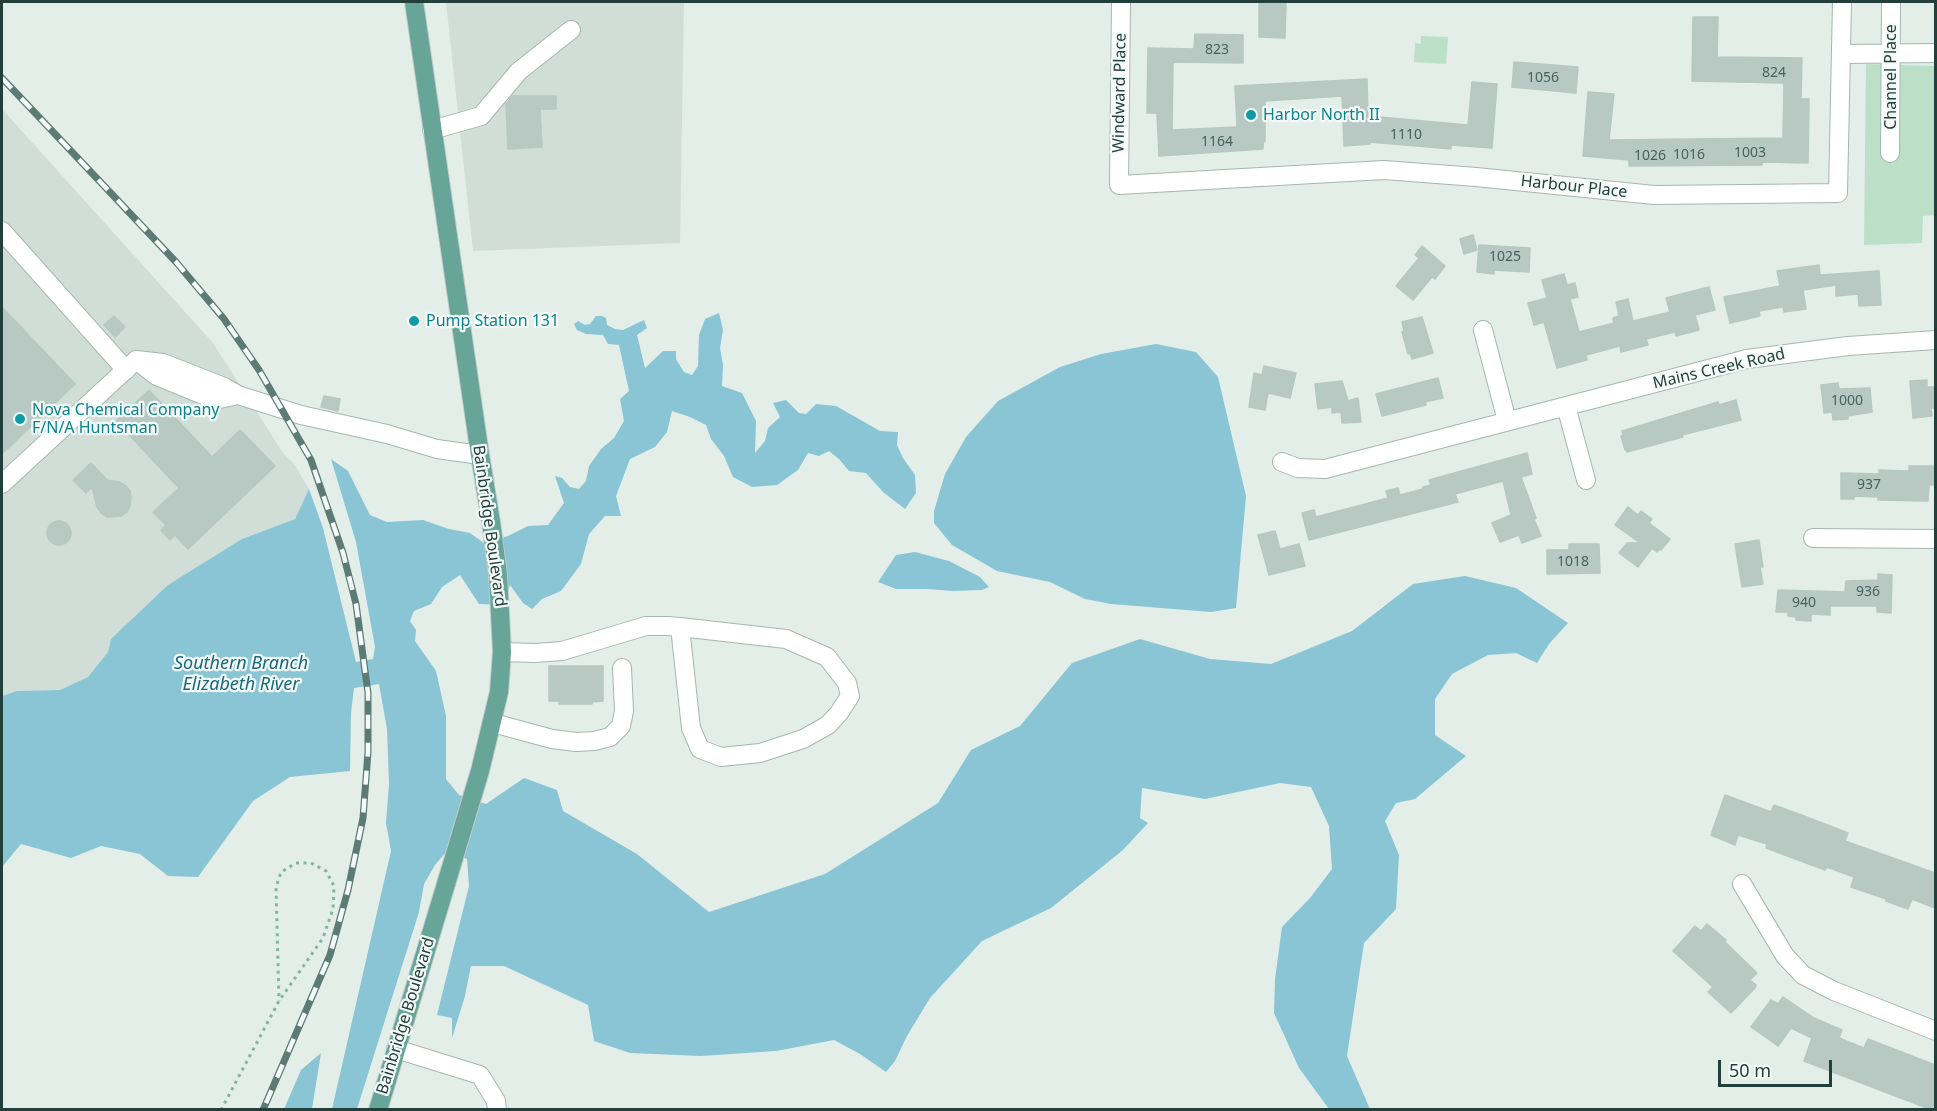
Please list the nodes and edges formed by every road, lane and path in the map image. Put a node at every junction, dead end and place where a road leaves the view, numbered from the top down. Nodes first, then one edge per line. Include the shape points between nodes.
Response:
1 (414, 2) edge
2 (1121, 2) edge
3 (1842, 2) edge
4 (1891, 2) edge
5 (571, 30) dead end
6 (1935, 53) edge
7 (1841, 54) junction
8 (1891, 54) junction
9 (432, 130) junction
10 (1890, 153) dead end
11 (1119, 185) joint
12 (2, 231) edge
13 (1483, 330) dead end
14 (1935, 340) edge
15 (131, 365) junction
16 (1566, 406) junction
17 (1507, 421) junction
18 (480, 455) junction
19 (1282, 462) dead end
20 (1586, 480) dead end
21 (2, 484) edge
22 (1813, 538) dead end
23 (1935, 539) edge
24 (680, 627) junction
25 (502, 652) junction
26 (622, 668) dead end
27 (492, 723) junction
28 (1742, 884) dead end
29 (279, 1001) junction
30 (1935, 1031) edge
31 (396, 1049) junction
32 (221, 1110) edge
33 (378, 1110) edge
34 (497, 1110) edge

1 - 9 main road, Bainbridge Boulevard
2 - 11 street, Windward Place
3 - 7 street, Harbour Place
4 - 8 street, Channel Place
5 - 9 street via 519,71 480,116
6 - 8 street
7 - 8 street
7 - 11 street, Harbour Place via 1838,193 1654,195 1384,170
8 - 10 street, Channel Place
9 - 18 main road, Bainbridge Boulevard
12 - 15 street
13 - 17 street
14 - 16 street, Mains Creek Road via 1773,354
15 - 18 street via 163,363 238,395 301,415 437,449
15 - 21 street
16 - 17 street, Mains Creek Road
16 - 20 street
17 - 19 street, Mains Creek Road via 1326,468 1298,468
18 - 25 main road, Bainbridge Boulevard via 498,574
22 - 23 street
24 - 24 street via 786,639 826,657 847,683 850,696 828,724 803,739 760,753 721,757 710,753 700,748 692,728
24 - 25 street via 646,626 562,651
25 - 27 main road, Bainbridge Boulevard
26 - 27 street via 624,711 621,726 610,737 576,742 552,740
27 - 31 main road, Bainbridge Boulevard
28 - 30 street via 1785,956 1803,975 1834,992
29 - 29 path via 323,938 333,909 334,886 326,871 311,863 296,863 281,872 276,887
29 - 32 path
31 - 33 main road, Bainbridge Boulevard
31 - 34 street via 480,1075 496,1101

